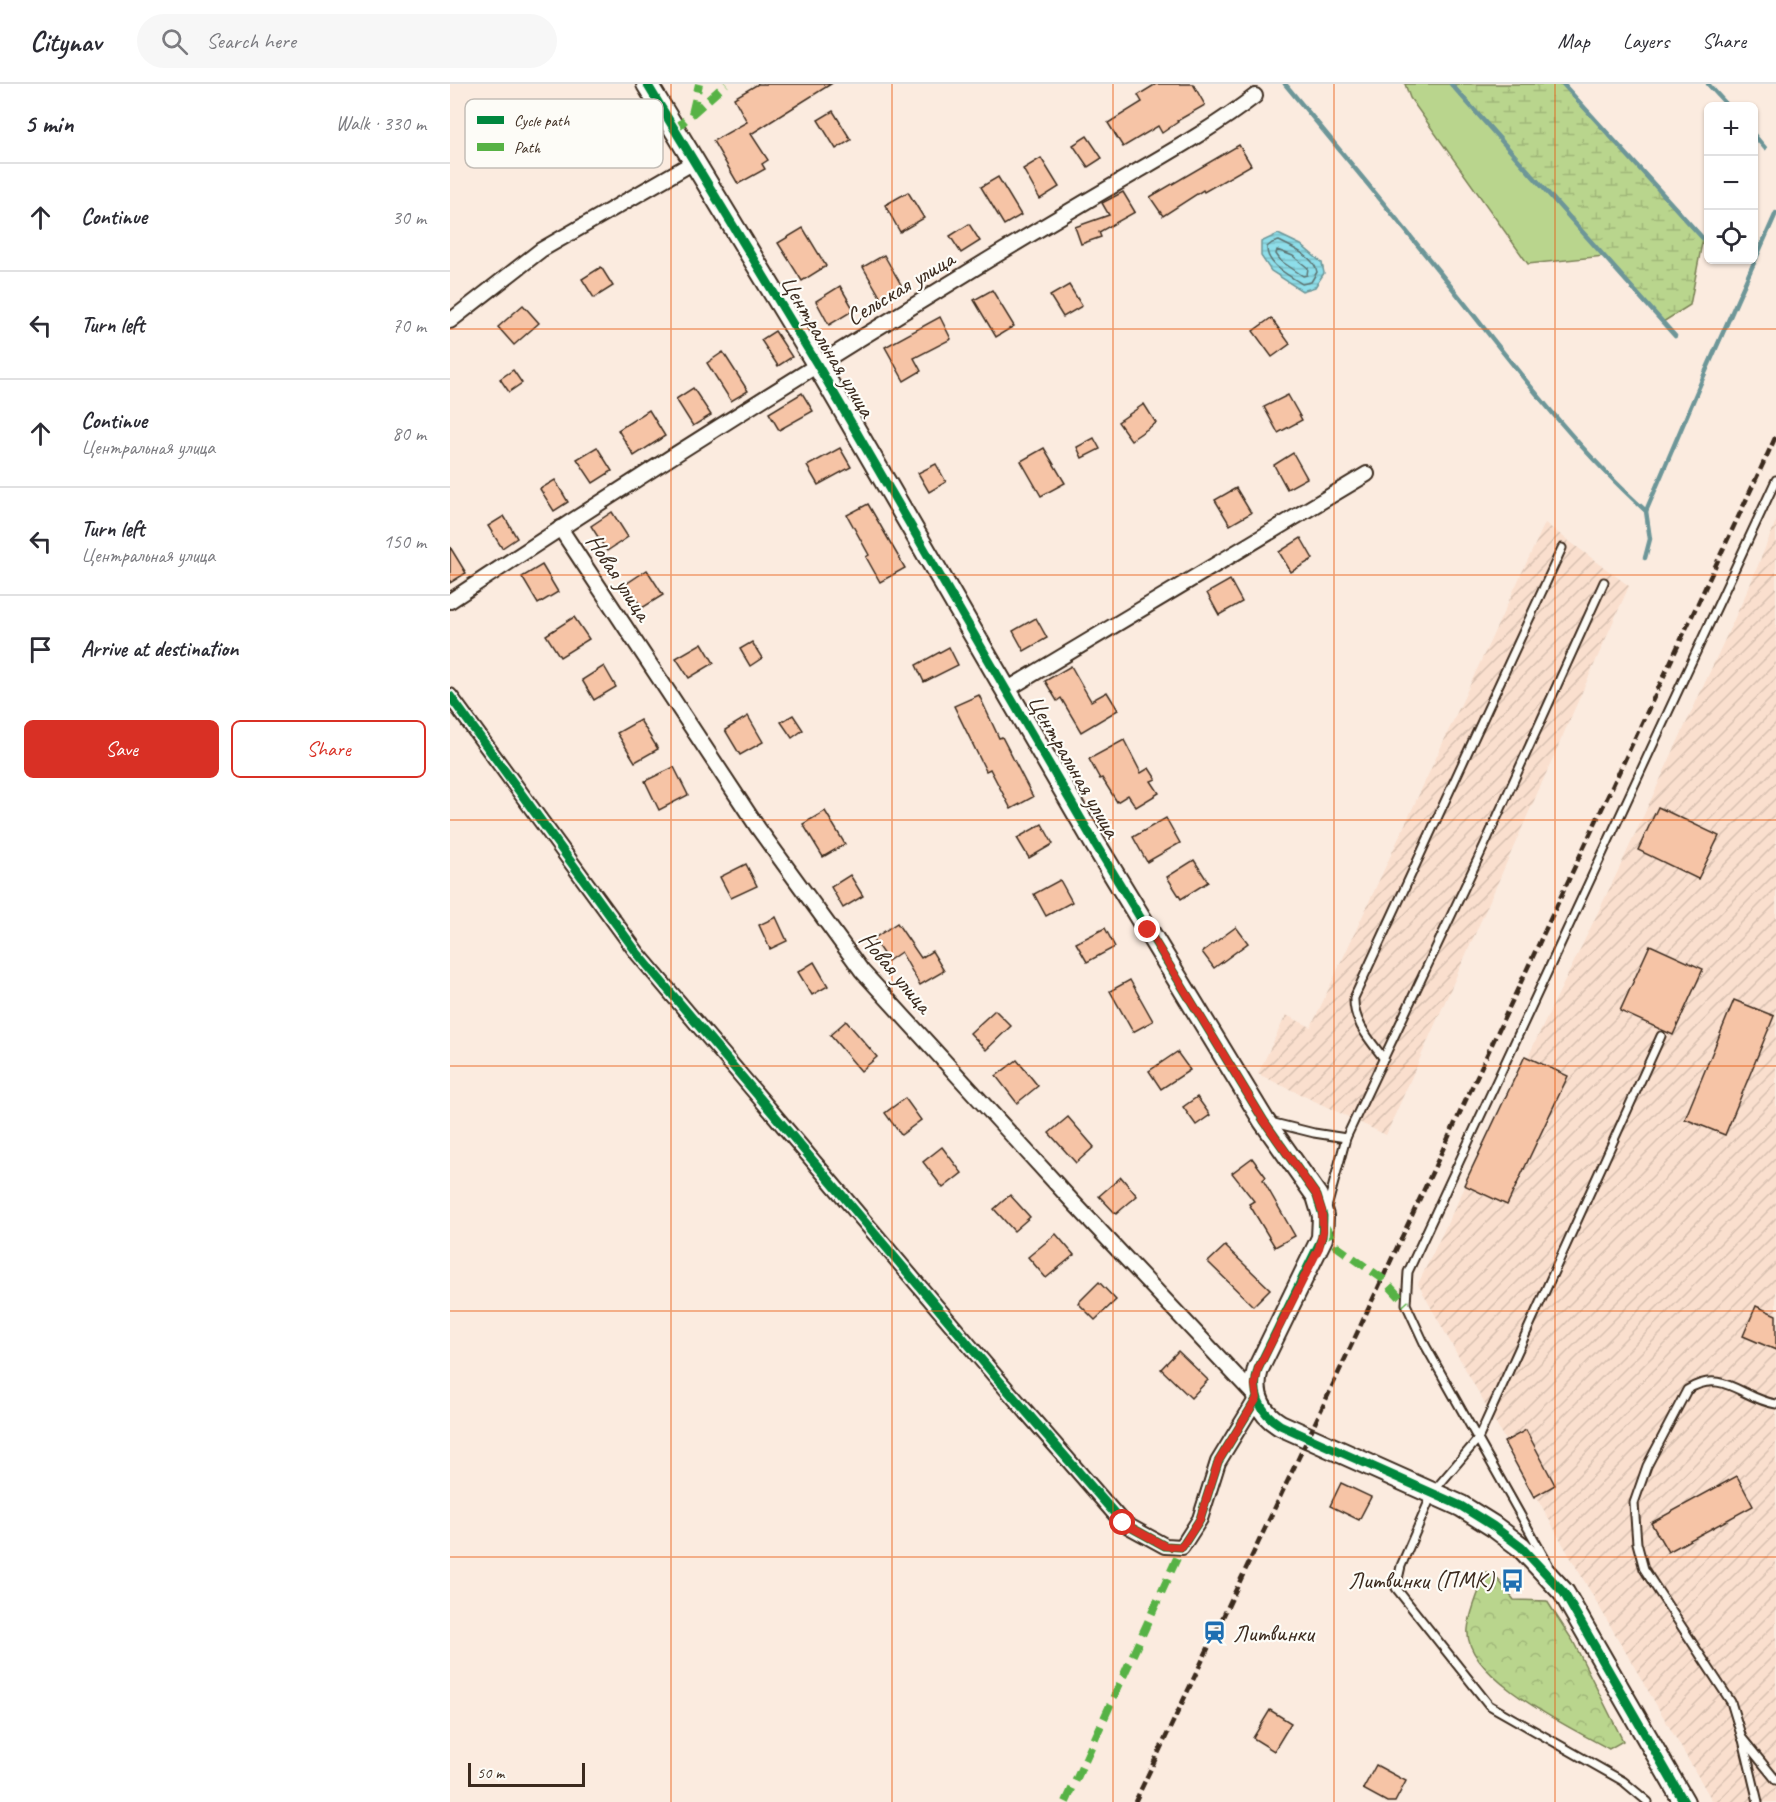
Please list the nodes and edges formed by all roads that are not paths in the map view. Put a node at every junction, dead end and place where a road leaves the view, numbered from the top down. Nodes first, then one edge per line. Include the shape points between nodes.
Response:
1 (647, 84) edge
2 (1255, 96) dead end
3 (656, 99) edge
4 (663, 111) edge
5 (694, 162) junction
6 (450, 321) edge
7 (818, 364) junction
8 (1367, 474) dead end
9 (1776, 480) edge
10 (560, 528) junction
11 (1562, 548) dead end
12 (1604, 582) dead end
13 (450, 602) edge
14 (1008, 689) junction
15 (450, 696) edge
16 (1661, 1036) dead end
17 (1383, 1059) junction
18 (1264, 1121) junction
19 (1346, 1138) junction
20 (1323, 1216) junction
21 (1257, 1398) junction
22 (1776, 1404) edge
23 (1478, 1439) junction
24 (1433, 1492) junction
25 (1564, 1593) junction
26 (1742, 1738) junction
27 (1776, 1780) edge
28 (1648, 1802) edge
29 (1684, 1802) edge
30 (1758, 1802) edge

1 - 3 street, Центральная улица
2 - 7 street, Сельская улица via 1168,153
4 - 5 street, Центральная улица
5 - 6 street via 541,250
5 - 7 street, Центральная улица
7 - 10 street, Сельская улица
7 - 14 street, Центральная улица
8 - 14 street
9 - 23 lane via 1408,1272 1406,1304
10 - 13 street, Сельская улица
10 - 21 street, Новая улица via 758,828 862,971
11 - 17 lane via 1354,998 1353,1010 1359,1024
12 - 17 lane
14 - 18 street, Центральная улица via 1096,845
15 - 21 street via 638,954 1123,1523 1165,1546 1182,1547 1200,1519 1218,1462
16 - 23 lane
17 - 19 lane
18 - 19 lane
18 - 20 street, Центральная улица via 1317,1196
19 - 20 lane
20 - 21 street, Центральная улица via 1319,1248 1258,1369
21 - 24 street via 1268,1416 1280,1425
22 - 26 lane via 1762,1402 1716,1381 1699,1383 1688,1390 1647,1466 1634,1503 1644,1569 1731,1702
23 - 24 lane
23 - 25 lane
24 - 25 street via 1509,1537
24 - 28 lane via 1401,1566 1396,1588 1489,1705 1623,1781
25 - 29 street
26 - 27 lane
26 - 30 lane

